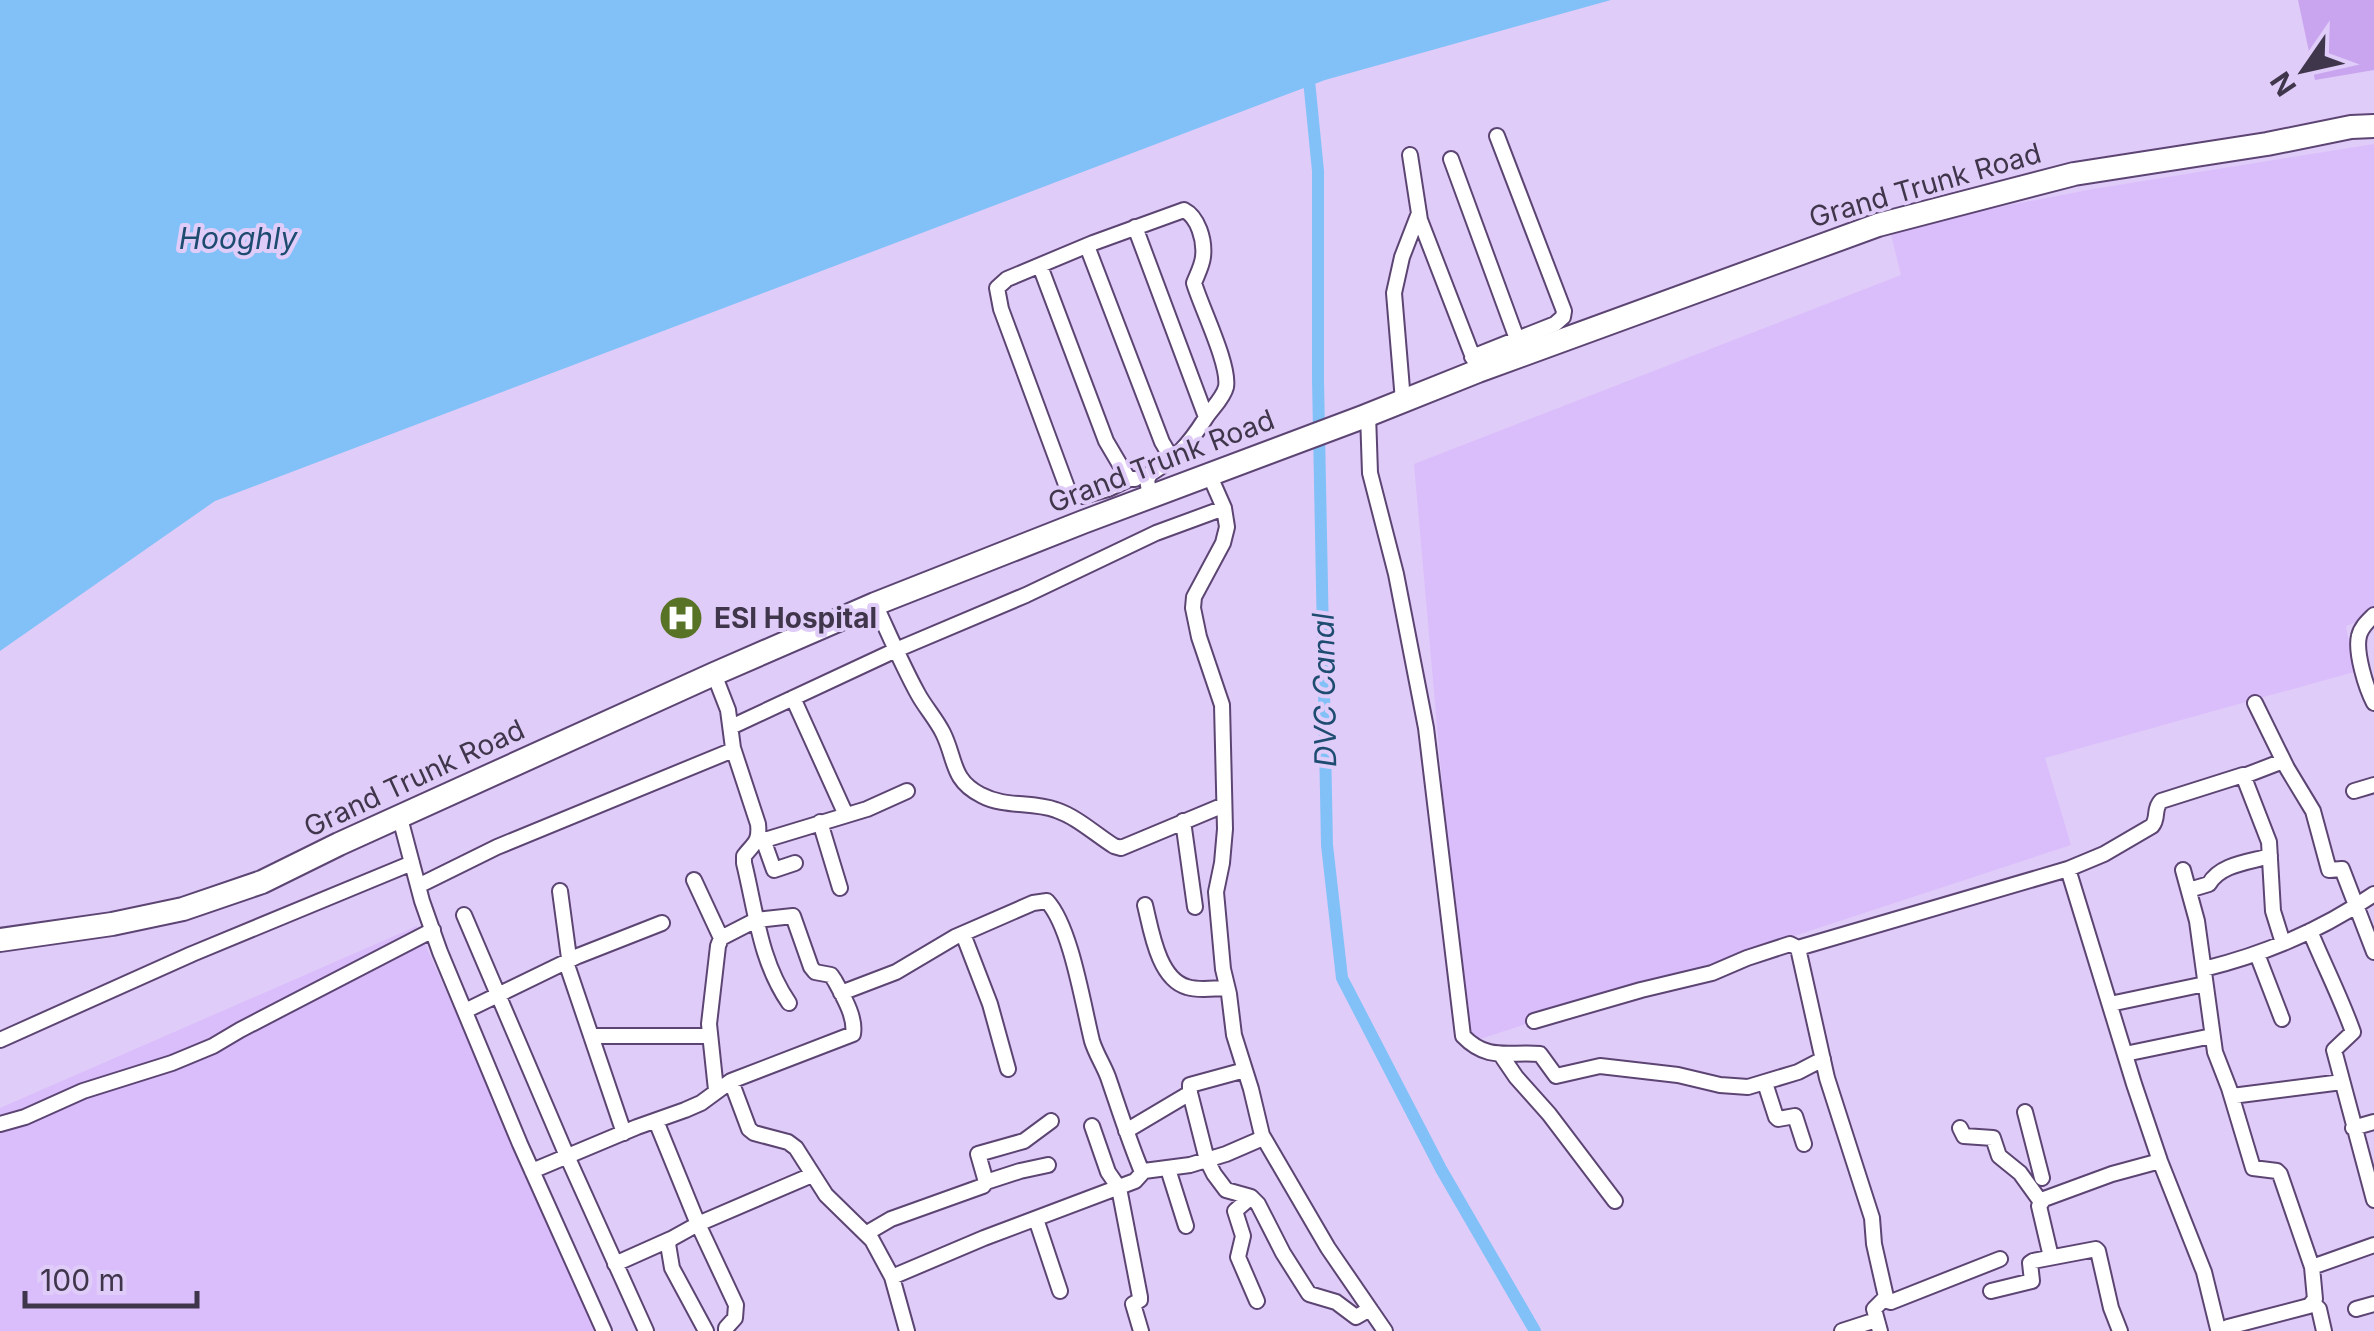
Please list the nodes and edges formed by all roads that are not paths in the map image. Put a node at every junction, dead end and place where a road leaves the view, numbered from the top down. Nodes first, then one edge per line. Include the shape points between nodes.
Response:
1 (2374, 126) edge
2 (1497, 136) dead end
3 (1410, 155) dead end
4 (1451, 159) dead end
5 (1419, 212) junction
6 (1135, 227) junction
7 (1087, 246) junction
8 (1040, 266) junction
9 (1517, 339) junction
10 (1475, 364) junction
11 (1403, 401) junction
12 (1366, 416) junction
13 (1206, 417) junction
14 (1172, 459) junction
15 (1214, 472) junction
16 (1130, 479) junction
17 (1150, 485) junction
18 (1224, 508) junction
19 (875, 604) junction
20 (2374, 615) edge
21 (896, 650) junction
22 (714, 674) junction
23 (794, 698) junction
24 (2255, 702) dead end
25 (2374, 703) edge
26 (731, 727) junction
27 (734, 750) junction
28 (2283, 761) junction
29 (2244, 776) junction
30 (2374, 785) edge
31 (907, 791) dead end
32 (2354, 791) dead end
33 (1224, 805) junction
34 (846, 815) junction
35 (400, 818) junction
36 (1184, 821) junction
37 (820, 822) junction
38 (758, 839) junction
39 (2270, 856) junction
40 (795, 862) dead end
41 (412, 863) junction
42 (2068, 869) junction
43 (2183, 870) dead end
44 (694, 880) dead end
45 (418, 886) junction
46 (840, 888) dead end
47 (2189, 890) junction
48 (560, 891) dead end
49 (2374, 894) edge
50 (1145, 905) dead end
51 (2357, 906) junction
52 (1195, 908) dead end
53 (464, 915) dead end
54 (756, 920) junction
55 (662, 923) dead end
56 (432, 930) junction
57 (2310, 932) junction
58 (963, 934) junction
59 (721, 938) junction
60 (0, 940) edge
61 (2283, 944) junction
62 (1798, 948) junction
63 (2374, 952) edge
64 (2256, 954) junction
65 (566, 962) junction
66 (2204, 977) junction
67 (1227, 988) junction
68 (841, 993) junction
69 (497, 995) junction
70 (789, 1003) dead end
71 (2110, 1004) junction
72 (465, 1011) junction
73 (2282, 1019) dead end
74 (1534, 1021) dead end
75 (591, 1036) junction
76 (709, 1036) junction
77 (2212, 1036) junction
78 (0, 1040) edge
79 (2125, 1054) junction
80 (1501, 1055) junction
81 (1823, 1059) junction
82 (1008, 1069) dead end
83 (1245, 1070) junction
84 (731, 1081) junction
85 (1765, 1082) junction
86 (2342, 1082) junction
87 (716, 1090) junction
88 (1190, 1093) junction
89 (2232, 1096) junction
90 (2025, 1112) dead end
91 (656, 1121) junction
92 (1050, 1122) dead end
93 (2374, 1122) edge
94 (0, 1124) edge
95 (1092, 1126) dead end
96 (1960, 1128) dead end
97 (2353, 1128) junction
98 (1126, 1131) junction
99 (624, 1133) junction
100 (1263, 1138) junction
101 (1804, 1144) dead end
102 (568, 1156) junction
103 (1207, 1160) junction
104 (2160, 1162) junction
105 (1048, 1165) dead end
106 (1168, 1169) junction
107 (532, 1171) junction
108 (1142, 1172) junction
109 (812, 1175) junction
110 (2042, 1178) dead end
111 (986, 1182) junction
112 (1119, 1188) junction
113 (1250, 1198) junction
114 (2374, 1200) edge
115 (1615, 1201) dead end
116 (2041, 1202) junction
117 (1036, 1219) junction
118 (698, 1224) junction
119 (1186, 1226) dead end
120 (867, 1233) junction
121 (671, 1239) junction
122 (2374, 1245) edge
123 (2052, 1258) junction
124 (2000, 1259) dead end
125 (615, 1264) junction
126 (2312, 1266) junction
127 (892, 1276) junction
128 (1060, 1291) dead end
129 (1991, 1291) dead end
130 (1884, 1300) junction
131 (1257, 1301) dead end
132 (2313, 1303) junction
133 (2374, 1304) edge
134 (2356, 1309) dead end
135 (1370, 1310) junction
136 (1878, 1325) edge
137 (723, 1330) edge
138 (2218, 1330) edge
139 (604, 1331) edge
140 (646, 1331) edge
141 (706, 1331) edge
142 (907, 1331) edge
143 (1141, 1331) edge
144 (1385, 1331) edge
145 (1842, 1331) edge
146 (2120, 1331) edge
147 (2324, 1331) edge

1 - 10 main road, Grand Trunk Road via 2074,174 1882,224
2 - 9 street via 1564,311 1556,324
3 - 5 street
4 - 9 street
5 - 10 street
5 - 11 street via 1394,293
6 - 7 street
6 - 13 street
6 - 13 street via 1184,210 1198,226 1203,258 1194,283 1226,385
7 - 8 street
7 - 14 street
8 - 16 street via 1106,441
8 - 16 street via 1000,283 998,297 1068,490 1082,496
9 - 10 street
10 - 11 main road, Grand Trunk Road
11 - 12 main road, Grand Trunk Road
12 - 15 main road, Grand Trunk Road
12 - 80 street via 1370,473 1426,728 1461,1032
13 - 14 street
14 - 17 street
15 - 17 main road, Grand Trunk Road
15 - 18 street
16 - 17 street
17 - 19 main road, Grand Trunk Road
18 - 21 street
18 - 33 street via 1228,527 1193,608 1222,705
19 - 21 street
19 - 22 main road, Grand Trunk Road
20 - 25 street via 2358,640
21 - 23 street
21 - 36 street via 943,733 957,774 978,794 1054,809 1121,848
22 - 26 street
22 - 35 main road, Grand Trunk Road
23 - 26 street
23 - 34 street
24 - 28 street
26 - 27 street
27 - 38 street
27 - 45 street
28 - 29 street
28 - 51 street via 2312,810 2328,870 2342,869
29 - 39 street
29 - 42 street via 2160,801 2152,826
30 - 32 street
31 - 34 street
33 - 36 street
33 - 67 street via 1216,892
34 - 37 street
35 - 41 street
35 - 60 main road, Grand Trunk Road via 262,882 183,909
36 - 52 street
37 - 38 street
37 - 46 street
38 - 40 street via 774,870
38 - 54 street via 744,856
39 - 47 street via 2221,870 2209,884
39 - 61 street via 2273,911
41 - 45 street
41 - 78 street
42 - 62 street
42 - 71 street
43 - 47 street
44 - 59 street
45 - 56 street
47 - 66 street
48 - 65 street
49 - 51 street
50 - 67 street via 1160,959 1176,982
51 - 57 street
51 - 63 street
53 - 69 street
54 - 59 street
54 - 68 street via 793,916 811,968 831,976
54 - 70 street via 764,955
55 - 65 street
56 - 72 street
56 - 94 street via 213,1046
57 - 61 street
57 - 86 street via 2353,1032 2334,1050
58 - 68 street via 896,972
58 - 82 street
58 - 98 street via 1033,903 1050,904
59 - 76 street
61 - 64 street
62 - 74 street via 1790,944 1712,973
62 - 81 street
64 - 66 street
64 - 73 street
65 - 69 street
65 - 75 street
66 - 71 street
66 - 77 street
67 - 83 street
68 - 84 street via 854,1034
69 - 72 street
69 - 102 street
71 - 79 street
72 - 107 street
75 - 76 street
75 - 99 street
76 - 87 street
77 - 79 street
77 - 89 street
79 - 104 street
80 - 85 street via 1540,1054 1556,1076 1600,1066 1720,1086
80 - 115 street
81 - 85 street
81 - 130 street via 1872,1218
83 - 88 street via 1190,1085
83 - 100 street
84 - 87 street
84 - 109 street via 749,1129 788,1142
85 - 101 street via 1776,1117 1795,1116
86 - 89 street
86 - 97 street
87 - 91 street
88 - 98 street
88 - 103 street
89 - 126 street via 2252,1167 2279,1172
90 - 110 street
91 - 99 street
91 - 118 street
92 - 111 street via 1024,1141 978,1154
93 - 97 street
95 - 112 street
96 - 116 street via 1964,1136 1993,1138 1999,1156
97 - 114 street
98 - 108 street
99 - 102 street
100 - 103 street
100 - 135 street
102 - 107 street
102 - 125 street
103 - 106 street
103 - 113 street via 1226,1190
104 - 116 street
104 - 138 street via 2204,1272
105 - 111 street
106 - 108 street
106 - 119 street
107 - 139 street
108 - 112 street
109 - 118 street
109 - 120 street
111 - 120 street
112 - 117 street
112 - 143 street
113 - 131 street via 1235,1211 1243,1236 1238,1254
113 - 135 street via 1309,1294 1336,1302 1356,1318
116 - 123 street
117 - 127 street
117 - 128 street
118 - 121 street
118 - 137 street via 736,1305 735,1318
120 - 127 street
121 - 125 street
121 - 141 street via 672,1268
122 - 126 street
123 - 129 street via 2031,1262 2032,1281
123 - 146 street via 2097,1250
124 - 130 street
125 - 140 street
126 - 132 street
127 - 142 street
130 - 136 street via 1874,1309
132 - 138 street
132 - 147 street
133 - 134 street
135 - 144 street
136 - 145 street

